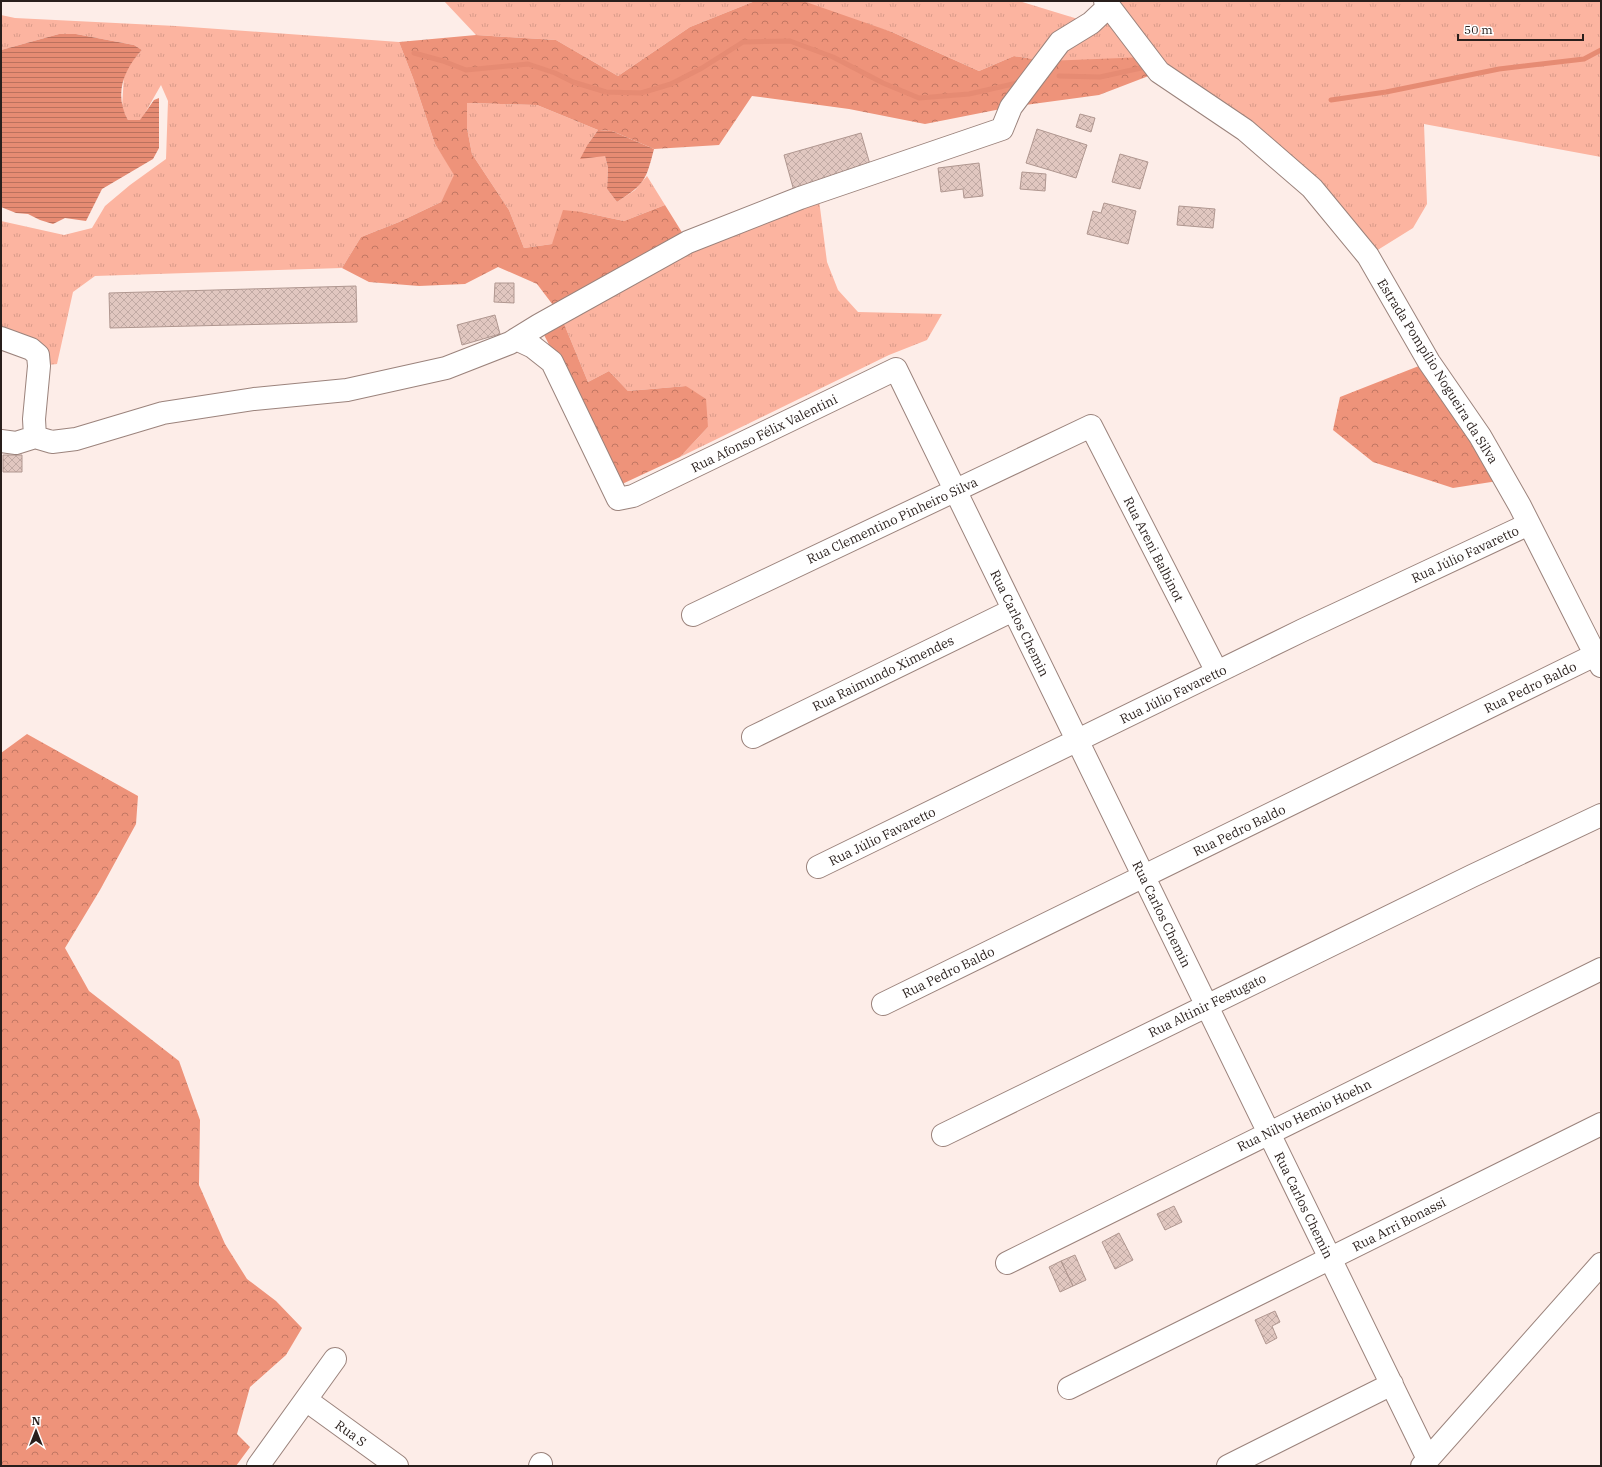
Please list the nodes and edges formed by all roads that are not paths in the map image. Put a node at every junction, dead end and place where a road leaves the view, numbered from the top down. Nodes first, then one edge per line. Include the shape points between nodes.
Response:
1 (1107, 4) edge
2 (1, 338) edge
3 (516, 339) junction
4 (896, 369) joint
5 (1091, 426) joint
6 (35, 437) junction
7 (1, 441) edge
8 (955, 490) junction
9 (1529, 524) junction
10 (1013, 610) junction
11 (692, 615) dead end
12 (1598, 661) edge
13 (1217, 672) junction
14 (753, 737) dead end
15 (1077, 741) junction
16 (1601, 815) edge
17 (818, 867) dead end
18 (1144, 877) junction
19 (1601, 969) edge
20 (883, 1004) dead end
21 (1207, 1006) junction
22 (1601, 1124) edge
23 (1269, 1133) junction
24 (943, 1135) dead end
25 (1330, 1258) junction
26 (1007, 1263) dead end
27 (1601, 1264) edge
28 (335, 1359) dead end
29 (1392, 1384) junction
30 (1069, 1388) dead end
31 (306, 1400) junction
32 (1425, 1462) edge
33 (258, 1466) edge
34 (397, 1466) edge
35 (1228, 1466) edge

1 - 3 street via 1091,22 1060,42 1011,107 1002,129 800,198 688,242
1 - 9 street, Estrada Pompílio Nogueira da Silva via 1159,72 1245,130 1312,188 1368,256 1429,362 1480,436
2 - 6 street via 31,349 38,355 40,366 34,419
3 - 4 street, Rua Afonso Félix Valentini via 552,362 618,500 633,496
3 - 6 street via 446,368 347,390 254,399 163,413 76,439 52,442
4 - 8 street, Rua Carlos Chemin
5 - 8 street, Rua Clementino Pinheiro Silva
5 - 13 street, Rua Areni Balbinot
6 - 7 street via 16,443
8 - 10 street, Rua Carlos Chemin
8 - 11 street, Rua Clementino Pinheiro Silva
9 - 12 street, Estrada Pompílio Nogueira da Silva
9 - 13 street, Rua Júlio Favaretto
10 - 14 street, Rua Raimundo Ximendes
10 - 15 street, Rua Carlos Chemin
12 - 18 street, Rua Pedro Baldo
13 - 15 street, Rua Júlio Favaretto
15 - 17 street, Rua Júlio Favaretto
15 - 18 street, Rua Carlos Chemin
16 - 21 street, Rua Altinir Festugato
18 - 20 street, Rua Pedro Baldo
18 - 21 street, Rua Carlos Chemin
19 - 23 street, Rua Nilvo Hemio Hoehn
21 - 23 street, Rua Carlos Chemin
21 - 24 street, Rua Altinir Festugato
22 - 25 street, Rua Arri Bonassi
23 - 25 street, Rua Carlos Chemin
23 - 26 street, Rua Nilvo Hemio Hoehn
25 - 29 street, Rua Carlos Chemin
25 - 30 street, Rua Arri Bonassi
27 - 32 street
28 - 31 street
29 - 32 street, Rua Carlos Chemin
29 - 35 street
31 - 33 street
31 - 34 street, Rua S

